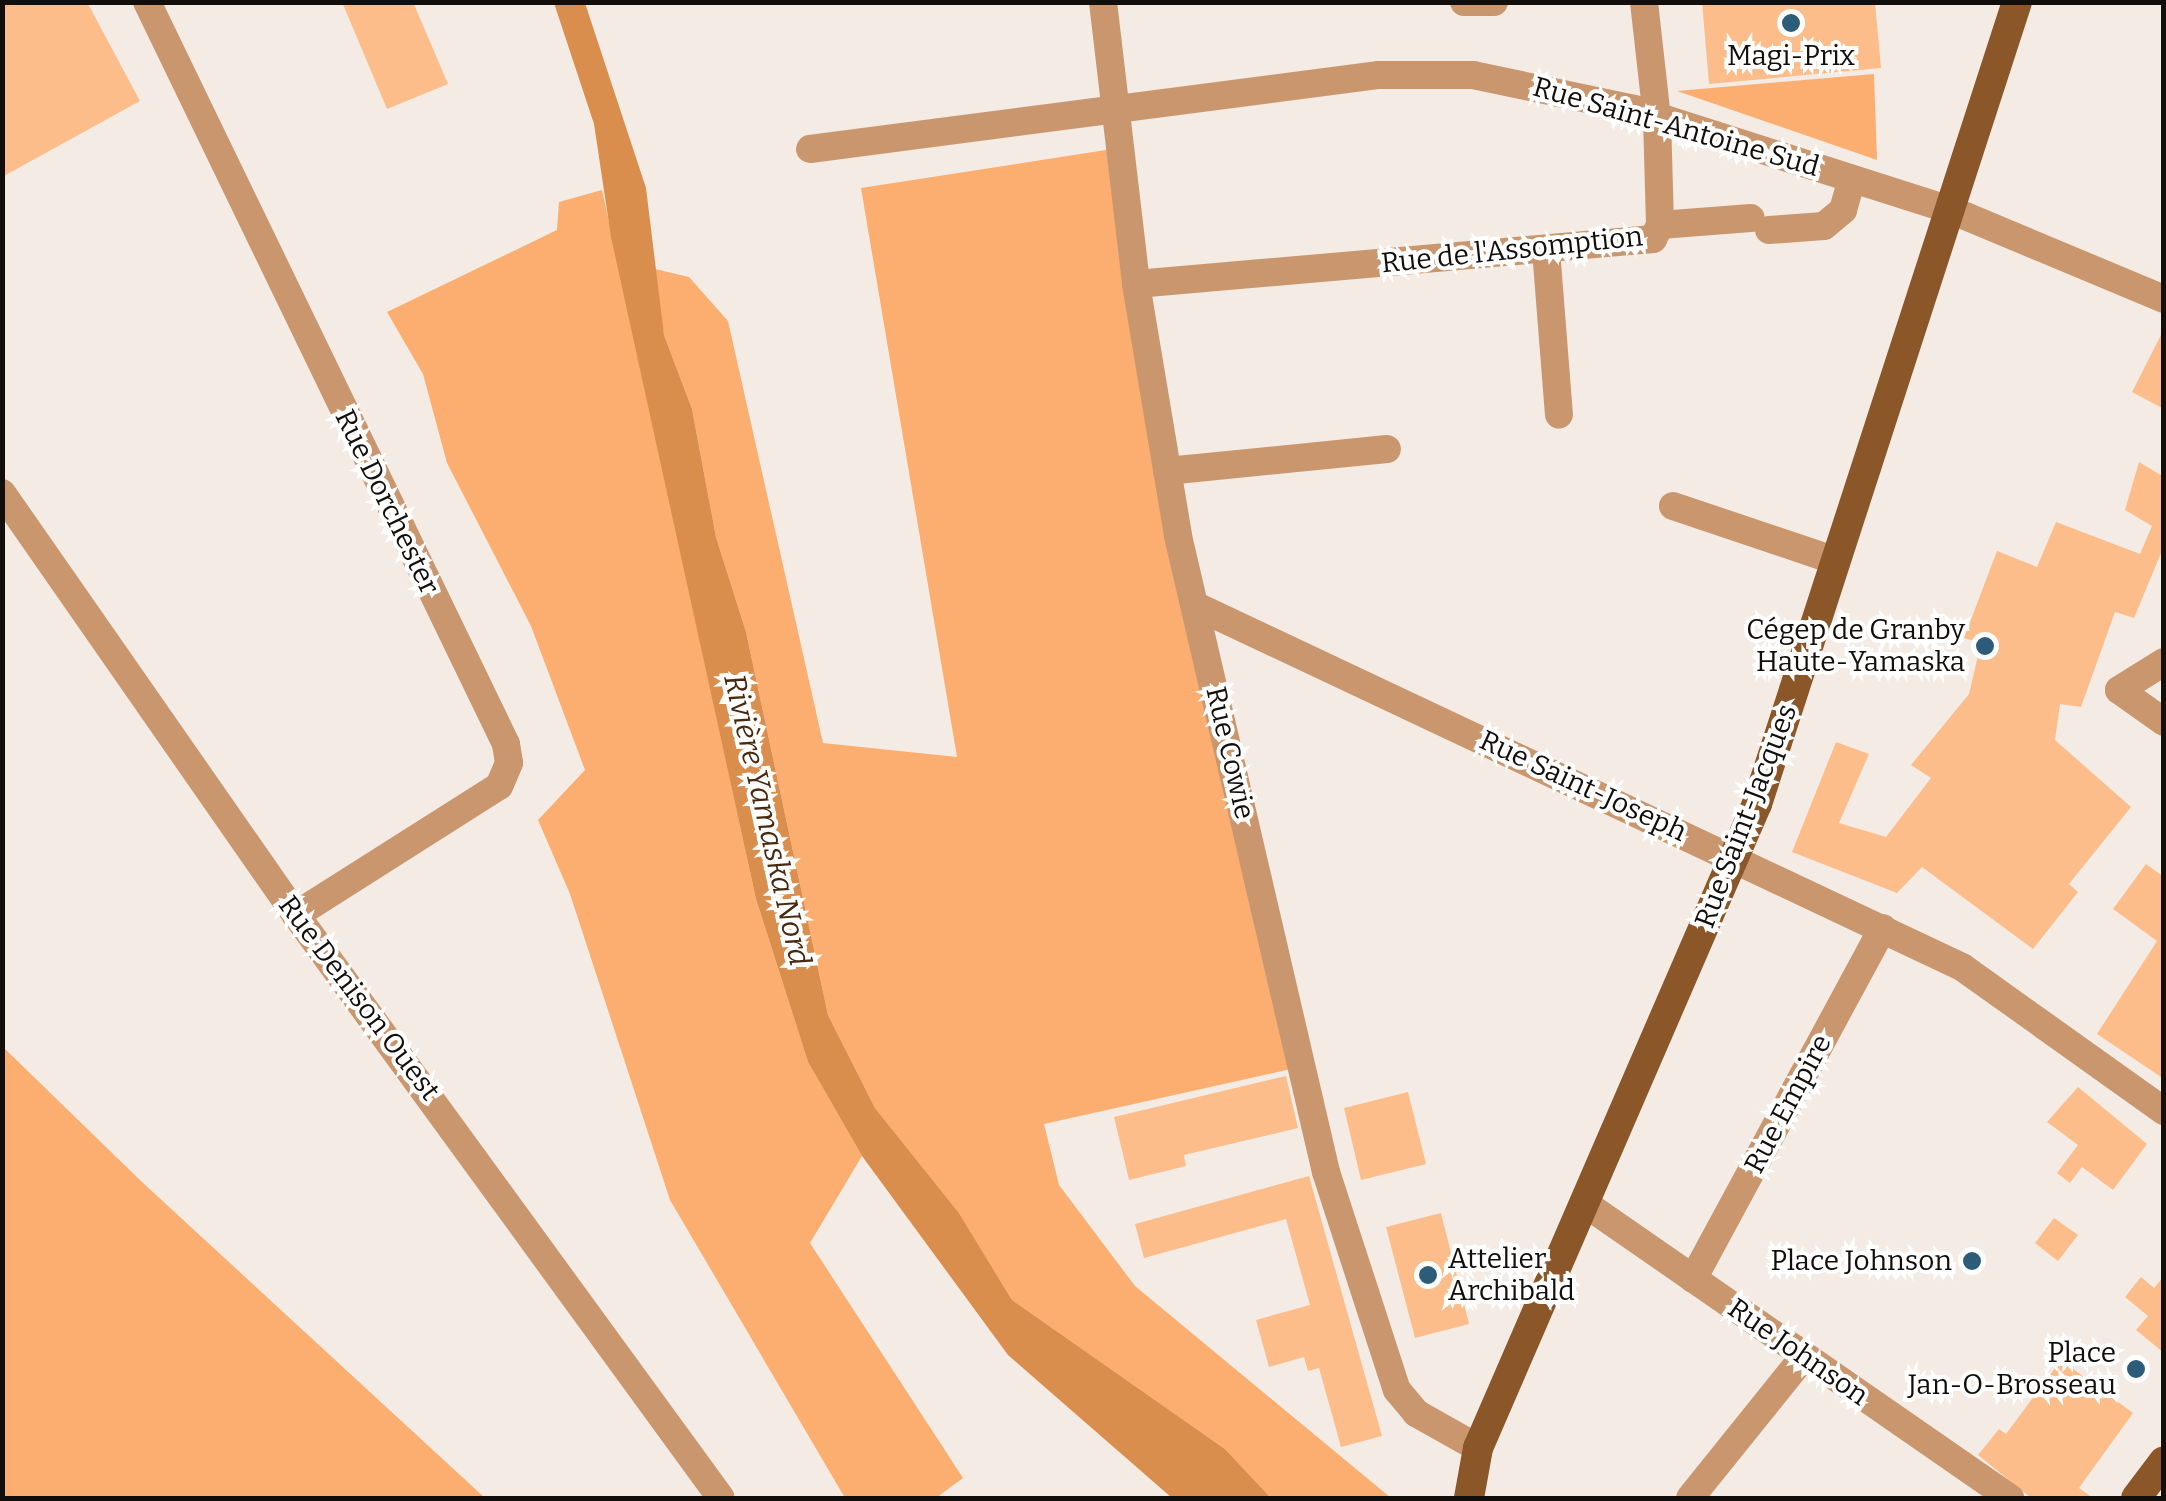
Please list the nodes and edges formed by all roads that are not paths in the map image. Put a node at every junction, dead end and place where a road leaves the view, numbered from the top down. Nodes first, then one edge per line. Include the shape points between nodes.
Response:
1 (148, 2) edge
2 (1103, 2) edge
3 (1464, 2) edge
4 (1494, 2) edge
5 (1644, 2) edge
6 (2017, 2) edge
7 (1115, 107) junction
8 (1656, 118) junction
9 (810, 149) dead end
10 (1852, 179) junction
11 (1951, 210) junction
12 (1660, 225) junction
13 (1546, 250) junction
14 (1136, 284) junction
15 (2164, 298) edge
16 (1559, 414) dead end
17 (1386, 449) dead end
18 (1167, 471) junction
19 (5, 501) edge
20 (1673, 506) dead end
21 (1836, 561) junction
22 (1194, 605) junction
23 (2164, 662) edge
24 (2164, 722) edge
25 (1735, 857) junction
26 (296, 915) junction
27 (1883, 928) junction
28 (2164, 1111) edge
29 (1587, 1205) junction
30 (1693, 1279) junction
31 (1804, 1356) junction
32 (1478, 1448) junction
33 (2164, 1461) edge
34 (721, 1498) edge
35 (1468, 1498) edge
36 (1690, 1498) edge
37 (2010, 1498) edge
38 (2136, 1498) edge

1 - 26 street, Rue Dorchester via 506,744 508,763 499,786
2 - 7 street, Rue Cowie
3 - 4 street
5 - 8 street, Rue de l'Assomption
6 - 11 main road, Rue Saint-Jacques
7 - 8 street, Rue Saint-Antoine Sud via 1379,75 1474,76 1537,84
7 - 9 street, Rue Saint-Antoine Sud
7 - 14 street, Rue Cowie
8 - 10 street, Rue Saint-Antoine Sud
8 - 12 street, Rue de l'Assomption
10 - 11 street, Rue Saint-Antoine Sud
10 - 12 street via 1842,210 1824,226
11 - 15 street, Rue Saint-Antoine Sud
11 - 21 main road, Rue Saint-Jacques
12 - 13 street, Rue de l'Assomption via 1653,238
13 - 14 street, Rue de l'Assomption
13 - 16 street
14 - 18 street, Rue Cowie
17 - 18 street
18 - 22 street, Rue Cowie
19 - 26 street, Rue Denison Ouest
20 - 21 street
21 - 25 main road, Rue Saint-Jacques
22 - 25 street, Rue Saint-Joseph
22 - 32 street, Rue Cowie via 1317,1137 1384,1366 1416,1413
23 - 24 street via 2120,690
25 - 27 street, Rue Saint-Joseph
25 - 29 main road, Rue Saint-Jacques
26 - 34 street, Rue Denison Ouest
27 - 28 street, Rue Saint-Joseph via 1962,967
27 - 30 street, Rue Empire
29 - 30 street, Rue Johnson
29 - 32 main road, Rue Saint-Jacques
30 - 31 street, Rue Johnson
31 - 36 street
31 - 37 street, Rue Johnson
32 - 35 main road, Rue Saint-Jacques
33 - 38 main road

